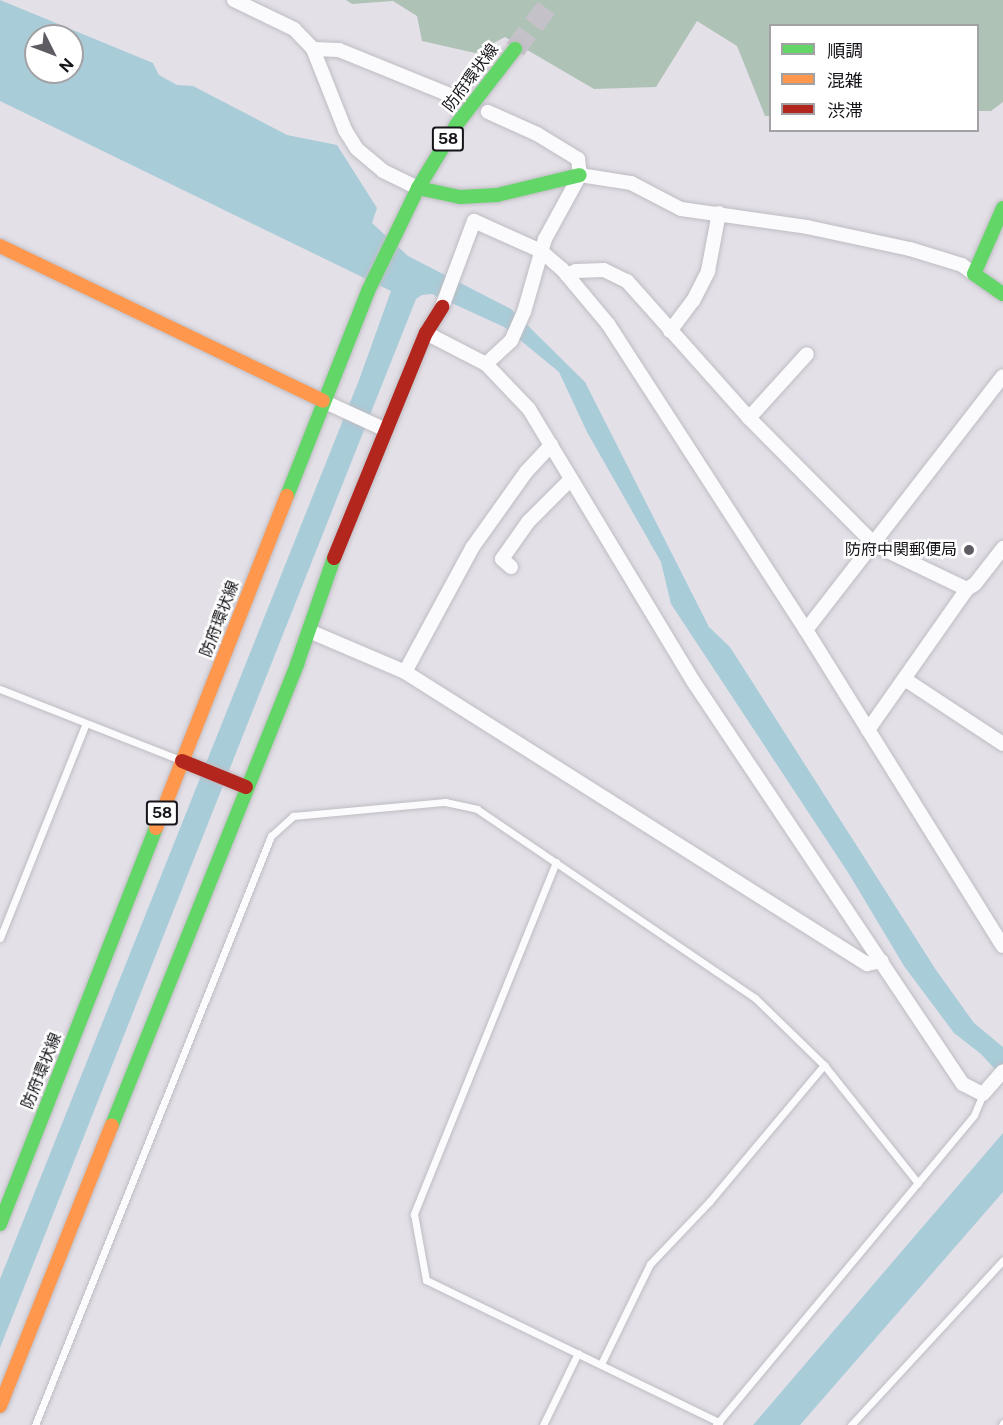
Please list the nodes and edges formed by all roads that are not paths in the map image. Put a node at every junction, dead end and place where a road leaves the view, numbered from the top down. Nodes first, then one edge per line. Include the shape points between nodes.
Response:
1 (234, 0) edge
2 (314, 48) junction
3 (514, 49) tunnel mouth
4 (457, 98) dead end
5 (488, 112) dead end
6 (580, 175) junction
7 (418, 188) junction
8 (1003, 208) edge
9 (719, 213) junction
10 (0, 246) edge
11 (541, 250) junction
12 (974, 274) junction
13 (567, 275) junction
14 (1003, 294) edge
15 (670, 331) junction
16 (426, 333) junction
17 (807, 354) dead end
18 (486, 364) junction
19 (1003, 376) edge
20 (323, 401) junction
21 (749, 418) junction
22 (383, 429) junction
23 (551, 446) junction
24 (571, 479) junction
25 (874, 545) junction
26 (1000, 558) edge
27 (512, 567) dead end
28 (967, 589) junction
29 (806, 630) junction
30 (309, 631) junction
31 (405, 672) junction
32 (906, 680) junction
33 (0, 689) edge
34 (85, 725) junction
35 (868, 730) junction
36 (1003, 744) edge
37 (183, 761) junction
38 (243, 785) junction
39 (556, 862) junction
40 (0, 938) edge
41 (1003, 946) edge
42 (882, 961) junction
43 (824, 1065) junction
44 (1000, 1074) edge
45 (983, 1094) junction
46 (918, 1183) junction
47 (0, 1224) edge
48 (1003, 1260) edge
49 (578, 1353) junction
50 (601, 1364) junction
51 (0, 1406) edge
52 (717, 1423) edge
53 (35, 1425) edge
54 (543, 1425) edge
55 (851, 1425) edge

1 - 2 street via 294,29
2 - 4 street via 339,50
2 - 7 street via 345,130 357,148 383,171
3 - 7 street, 防府環状線 / 58 via 457,124
5 - 6 street via 537,134 578,159
6 - 7 street via 497,195 460,197
6 - 9 street via 632,183 681,209
6 - 11 street
7 - 20 street, 防府環状線 / 58 via 368,291
8 - 12 street
9 - 12 street via 910,249 962,265
9 - 15 street via 708,271 693,301
10 - 20 street
11 - 13 street
11 - 16 street via 474,221 442,307
11 - 18 street via 524,312 511,341
12 - 14 street
13 - 15 street via 576,271 616,273
13 - 29 street via 608,324
15 - 21 street
16 - 18 street
16 - 22 street
17 - 21 street
18 - 23 street via 529,409
19 - 25 street via 918,482
20 - 22 street
20 - 37 street, 防府環状線 / 58
21 - 25 street
22 - 30 street via 318,597
23 - 24 street
23 - 31 street via 526,472 472,548
24 - 27 street via 528,522 508,550 502,559
24 - 42 street via 693,681
25 - 28 street
25 - 29 street
26 - 28 street
28 - 32 street
29 - 35 street
30 - 31 street
30 - 38 street
31 - 42 street via 867,964
32 - 35 street
32 - 36 street
33 - 34 lane
34 - 37 lane
34 - 40 lane
35 - 41 street
37 - 38 street
37 - 47 street, 防府環状線 / 58
38 - 51 street
39 - 43 lane via 755,998
39 - 49 lane via 414,1214 426,1280
39 - 53 lane via 477,809 445,802 293,816 281,824 271,836
42 - 45 street via 963,1084
43 - 46 lane
43 - 50 lane via 709,1202 650,1264
44 - 45 street
45 - 46 lane via 974,1115
46 - 52 lane
48 - 55 lane
49 - 50 lane
49 - 54 lane
50 - 52 lane

